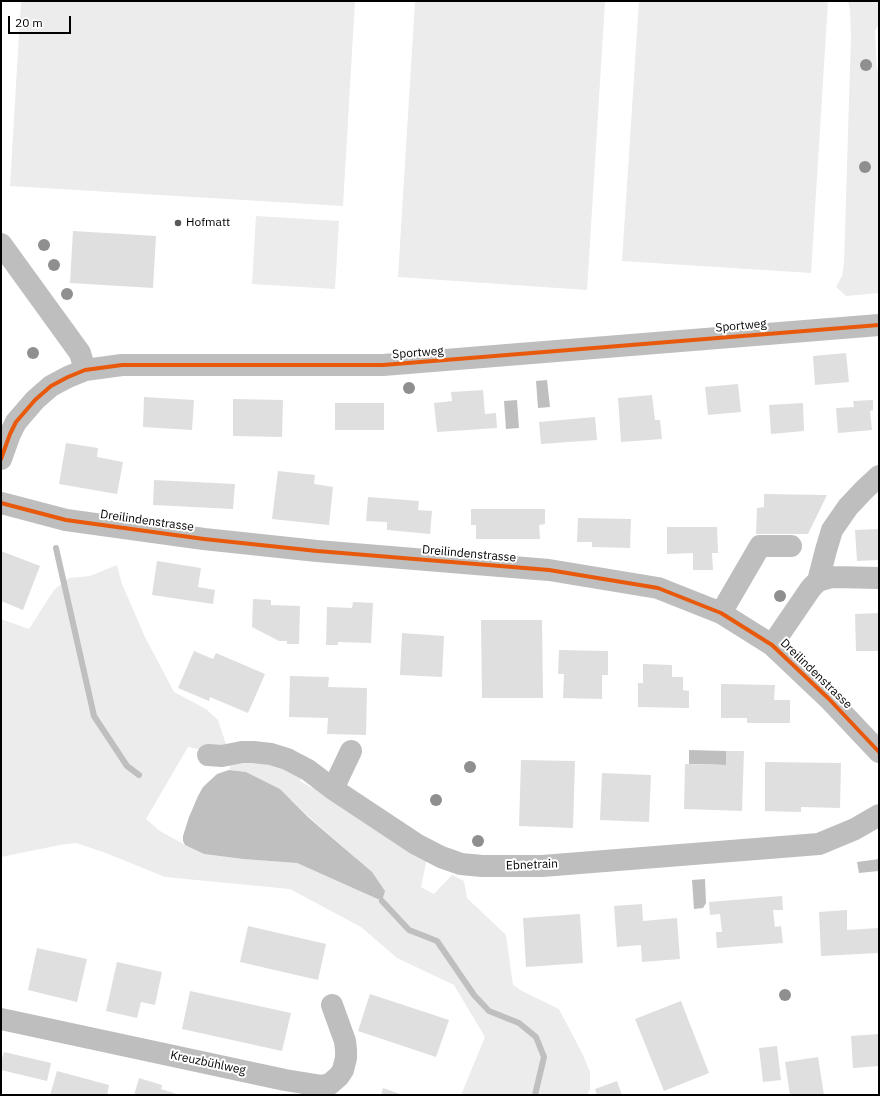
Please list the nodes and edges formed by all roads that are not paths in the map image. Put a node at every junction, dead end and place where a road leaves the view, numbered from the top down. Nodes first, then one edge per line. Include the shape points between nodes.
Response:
1 (1, 244) edge
2 (879, 325) edge
3 (85, 370) junction
4 (1, 459) edge
5 (879, 476) edge
6 (1, 503) edge
7 (791, 546) dead end
8 (879, 578) edge
9 (818, 581) junction
10 (721, 613) junction
11 (772, 645) junction
12 (351, 751) dead end
13 (879, 752) edge
14 (208, 755) dead end
15 (333, 789) junction
16 (879, 815) edge
17 (332, 1005) dead end
18 (1, 1019) edge
19 (304, 1089) edge

1 - 3 street via 80,353
2 - 3 street, Sportweg via 383,365 122,365
3 - 4 street, Sportweg via 51,386 35,400 16,422
5 - 9 street via 848,507 832,530
6 - 10 street, Dreilindenstrasse via 66,520 204,539 549,570 658,588
7 - 10 street via 760,546
8 - 9 street via 832,577
9 - 11 street
10 - 11 street, Dreilindenstrasse
11 - 13 street, Dreilindenstrasse via 829,699
12 - 15 street
14 - 15 street, Ebnetrain via 222,756 242,752 271,754 308,770
15 - 16 street, Ebnetrain via 441,858 461,864 482,866 542,866 819,844 855,829
17 - 19 street, Kreuzbühlweg via 345,1041 346,1058 343,1070 330,1084
18 - 19 street, Kreuzbühlweg

